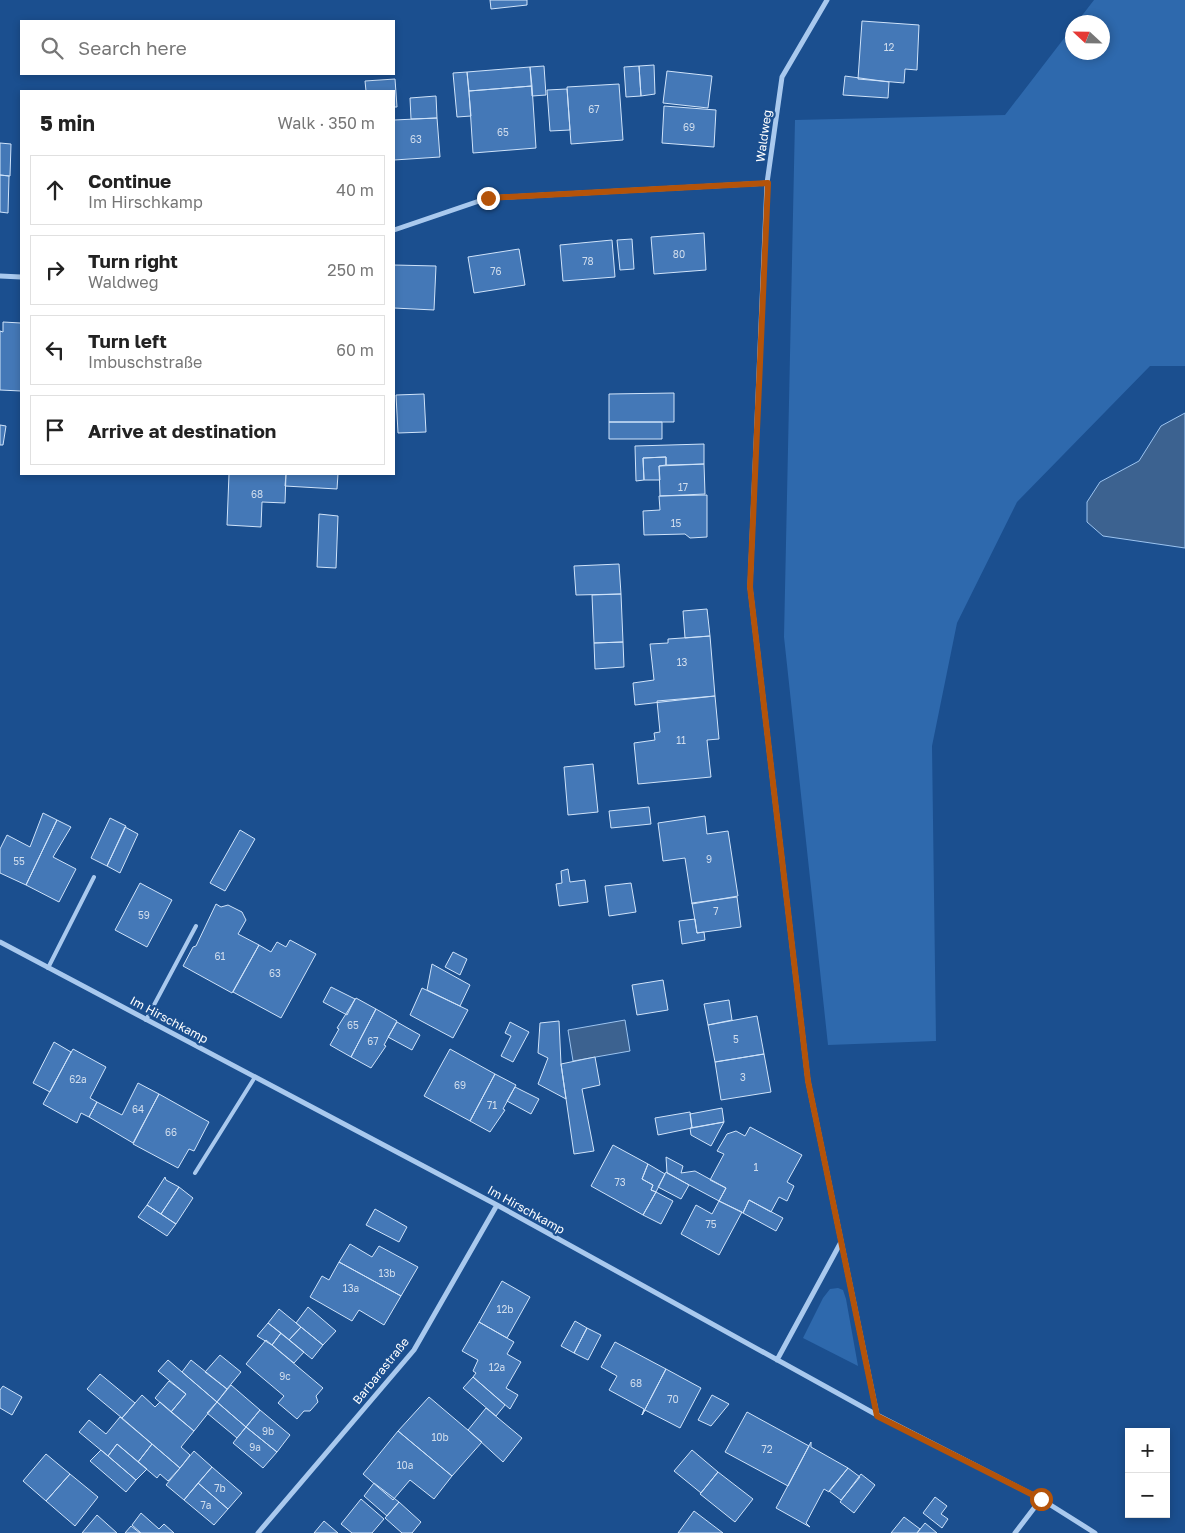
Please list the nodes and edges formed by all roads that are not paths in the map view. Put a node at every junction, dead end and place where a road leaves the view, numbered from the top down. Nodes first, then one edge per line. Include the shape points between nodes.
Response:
1 (827, 0) edge
2 (768, 183) junction
3 (395, 230) edge
4 (0, 276) edge
5 (20, 277) edge
6 (94, 877) dead end
7 (196, 926) dead end
8 (0, 942) edge
9 (48, 968) junction
10 (146, 1020) junction
11 (255, 1077) junction
12 (195, 1173) dead end
13 (497, 1205) junction
14 (841, 1241) junction
15 (777, 1360) junction
16 (877, 1416) junction
17 (1041, 1499) junction
18 (258, 1533) edge
19 (1015, 1533) edge
20 (1095, 1533) edge

1 - 2 street, Waldweg via 782,76
2 - 3 street via 488,198
2 - 14 street, Waldweg via 750,587 808,1081
4 - 5 street
6 - 9 lane
7 - 10 lane
8 - 9 street, Im Hirschkamp
9 - 10 street, Im Hirschkamp
10 - 11 street, Im Hirschkamp
11 - 12 lane
11 - 13 street, Im Hirschkamp
13 - 15 street, Im Hirschkamp
13 - 18 street, Barbarastraße via 414,1350
14 - 15 street
14 - 16 street, Waldweg
15 - 16 street, Im Hirschkamp
16 - 17 street, Im Hirschkamp
17 - 19 street
17 - 20 street, Im Hirschkamp

